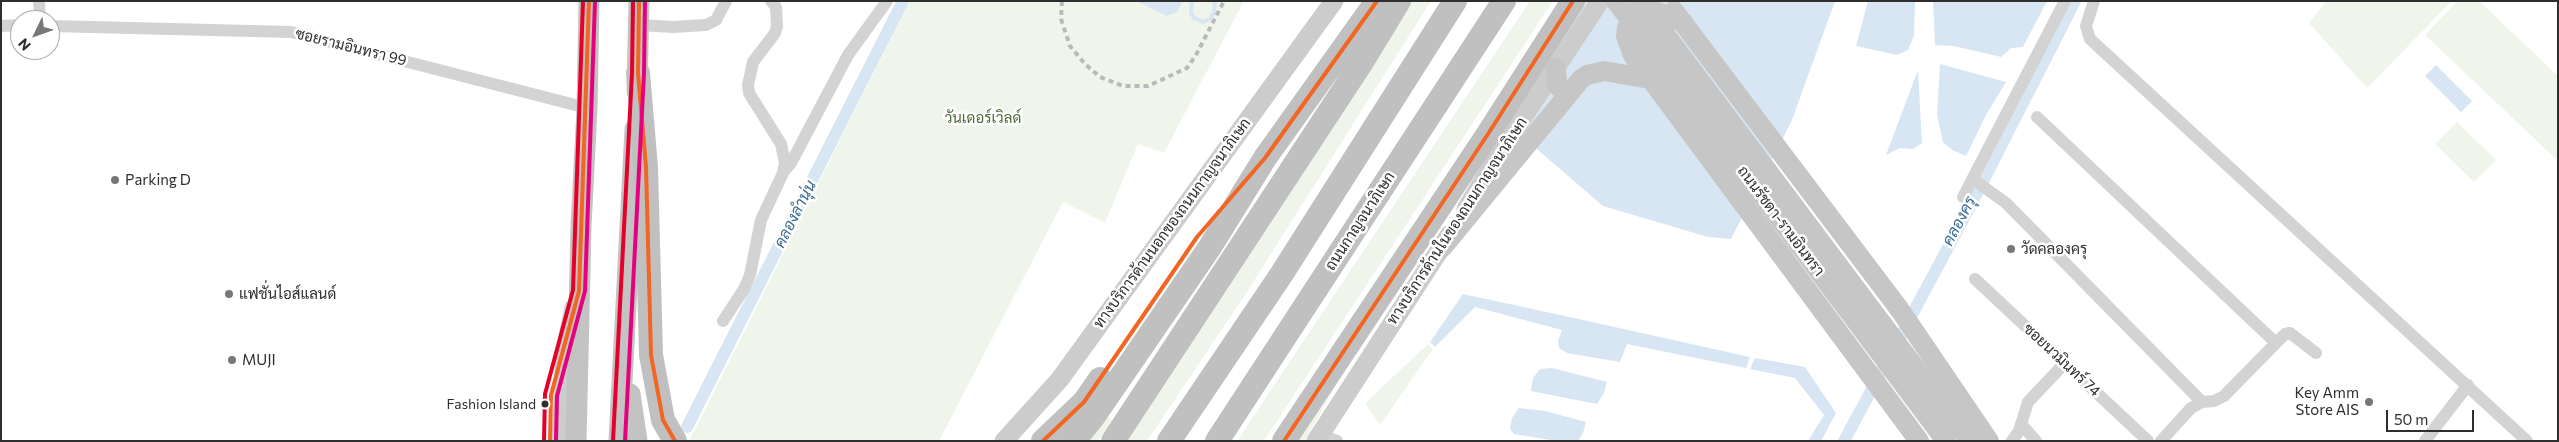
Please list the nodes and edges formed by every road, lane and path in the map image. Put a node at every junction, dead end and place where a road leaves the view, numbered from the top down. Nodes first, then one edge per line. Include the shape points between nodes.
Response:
1 (590, 1) edge
2 (639, 1) edge
3 (726, 1) edge
4 (771, 1) edge
5 (887, 1) edge
6 (1334, 1) edge
7 (1377, 1) edge
8 (1399, 1) edge
9 (1455, 1) edge
10 (1504, 1) edge
11 (1573, 1) edge
12 (1600, 1) edge
13 (1616, 1) edge
14 (1640, 1) edge
15 (1667, 1) edge
16 (2065, 1) edge
17 (2094, 1) edge
18 (1683, 22) junction
19 (638, 25) junction
20 (60, 26) edge
21 (1556, 68) junction
22 (638, 73) junction
23 (1650, 79) junction
24 (1570, 90) junction
25 (587, 108) junction
26 (2037, 117) dead end
27 (1505, 143) junction
28 (1265, 158) junction
29 (784, 171) junction
30 (1975, 181) junction
31 (1963, 197) dead end
32 (1826, 213) junction
33 (1442, 248) joint
34 (1786, 262) junction
35 (1975, 279) dead end
36 (579, 291) junction
37 (723, 321) dead end
38 (624, 341) junction
39 (2276, 343) junction
40 (2316, 353) dead end
41 (2065, 363) junction
42 (2468, 385) junction
43 (2202, 402) junction
44 (2021, 424) junction
45 (1324, 438) edge
46 (561, 441) edge
47 (576, 441) edge
48 (619, 441) edge
49 (638, 441) edge
50 (675, 441) edge
51 (1004, 441) edge
52 (1043, 441) edge
53 (1074, 441) edge
54 (1113, 441) edge
55 (1168, 441) edge
56 (1217, 441) edge
57 (1284, 441) edge
58 (1919, 441) edge
59 (1946, 441) edge
60 (1970, 441) edge
61 (1989, 441) edge
62 (2012, 441) edge
63 (2036, 441) edge
64 (2148, 441) edge
65 (2161, 441) edge
66 (2424, 441) edge
67 (2527, 441) edge

1 - 25 highway
2 - 19 highway
3 - 19 street via 716,20 706,25 673,28
4 - 29 street via 778,16 777,26 752,62 748,85 781,144
5 - 29 street via 848,55
6 - 51 main road, ทางบริการด้านนอกของถนนกาญจนาภิเษก via 1060,379
7 - 28 highway
8 - 54 highway
9 - 55 highway via 1281,275
10 - 56 highway, ถนนกาญจนาภิเษก
11 - 27 highway
12 - 21 main road, ทางบริการด้านในของถนนกาญจนาภิเษก
13 - 59 main road, ถนนรัชดา-รามอินทรา, bridge
14 - 60 main road, ถนนรัชดา-รามอินทรา, bridge
15 - 18 main road
16 - 30 street
17 - 42 street via 2086,26 2090,39
18 - 23 main road, bridge via 1663,13 1647,12 1627,28 1628,44
18 - 32 main road
19 - 22 highway
20 - 25 street, ซอยรามอินทรา 99 via 291,32
21 - 24 main road via 1557,85
21 - 27 main road, ทางบริการด้านในของถนนกาญจนาภิเษก
22 - 38 highway
22 - 50 highway via 646,167 651,356 663,420
23 - 24 main road via 1598,72 1587,74
23 - 34 main road
24 - 27 main road
25 - 36 highway
26 - 39 street
27 - 33 main road
27 - 57 highway
28 - 52 highway via 1197,237 1084,402
28 - 53 highway via 1210,247
29 - 37 street via 761,220 744,289
30 - 31 street
30 - 43 street via 2006,203
32 - 34 main road via 1831,244 1822,260 1808,266
32 - 61 main road via 1900,310
33 - 45 main road, ทางบริการด้านในของถนนกาญจนาภิเษก
34 - 58 main road
35 - 41 street, ซอยนวมินทร์ 74
36 - 46 main road via 565,351
36 - 47 highway
38 - 48 highway
38 - 49 highway
39 - 40 street via 2290,333
39 - 43 street via 2224,396
41 - 44 street via 2028,402
41 - 64 street, ซอยนวมินทร์ 74
42 - 66 street
42 - 67 street
43 - 65 street via 2191,408
44 - 62 street
44 - 63 street

